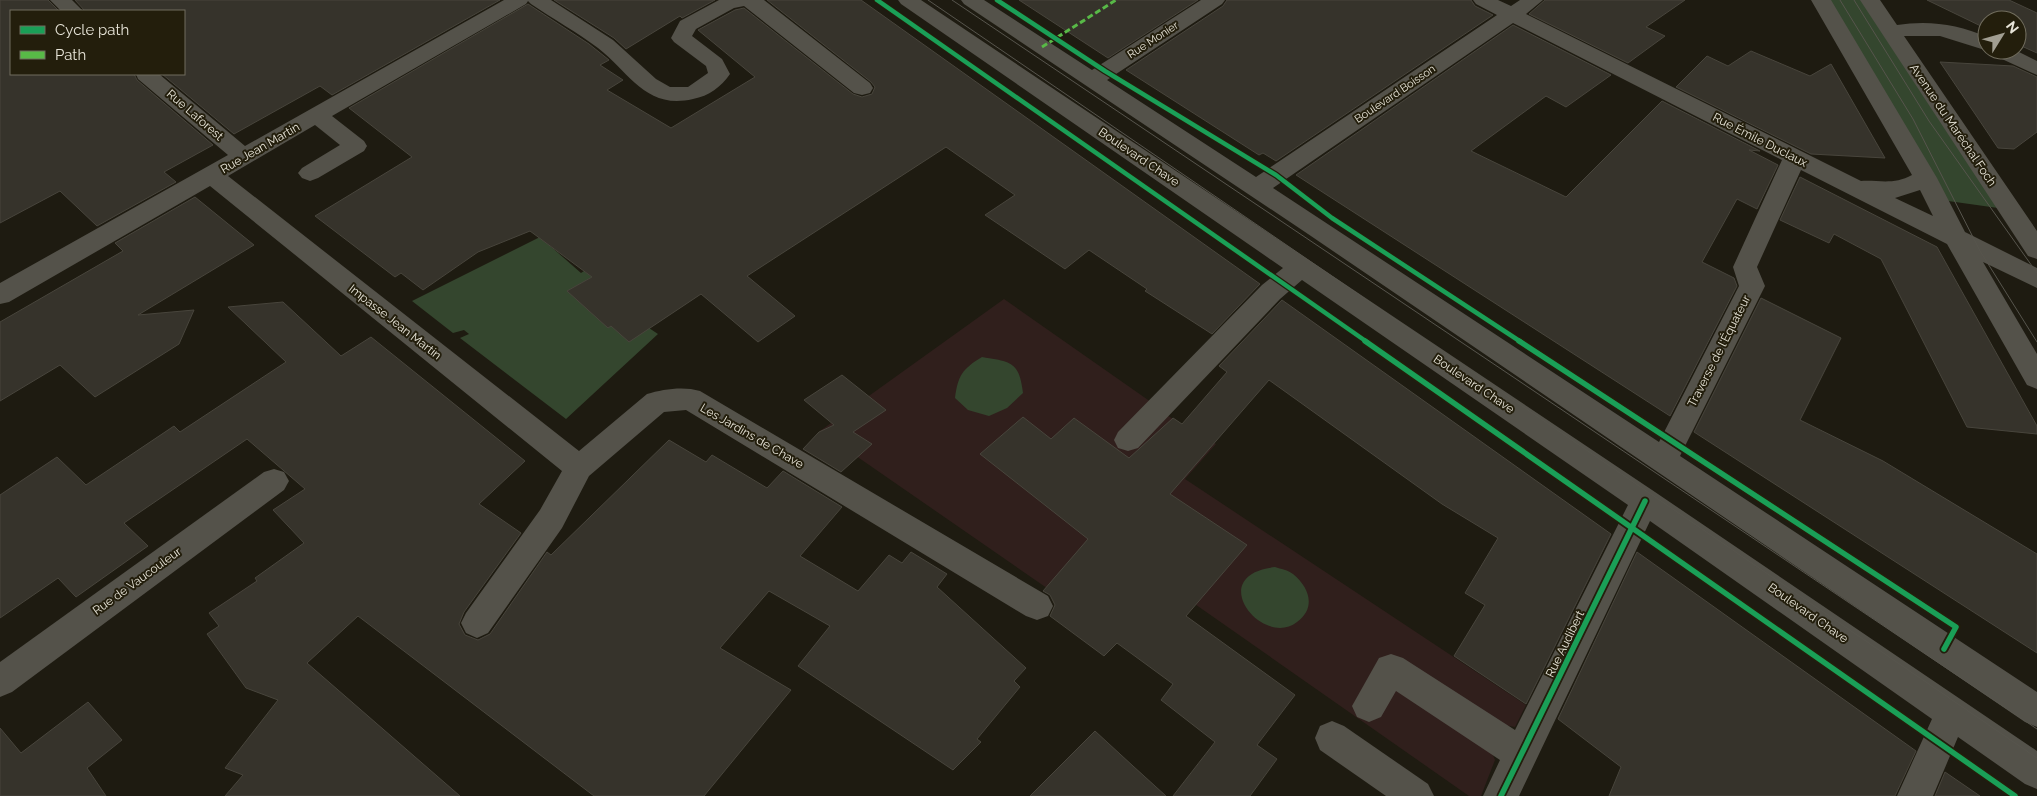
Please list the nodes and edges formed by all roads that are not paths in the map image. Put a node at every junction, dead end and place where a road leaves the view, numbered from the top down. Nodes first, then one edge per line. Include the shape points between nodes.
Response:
1 (60, 0) edge
2 (519, 0) edge
3 (538, 0) edge
4 (908, 0) edge
5 (972, 0) edge
6 (1215, 0) edge
7 (1483, 0) edge
8 (1533, 0) edge
9 (1821, 0) edge
10 (1870, 0) edge
11 (72, 10) edge
12 (1512, 14) junction
13 (1890, 32) junction
14 (1977, 40) edge
15 (2019, 60) edge
16 (2037, 69) edge
17 (147, 75) edge
18 (1092, 80) junction
19 (862, 88) dead end
20 (316, 115) junction
21 (243, 156) junction
22 (1795, 158) junction
23 (310, 173) dead end
24 (212, 175) junction
25 (1925, 178) junction
26 (1851, 186) junction
27 (1256, 188) junction
28 (1956, 238) junction
29 (2037, 250) edge
30 (1301, 267) junction
31 (2037, 280) edge
32 (0, 295) edge
33 (2037, 378) edge
34 (1128, 440) dead end
35 (1664, 460) junction
36 (579, 468) junction
37 (274, 481) dead end
38 (1645, 501) junction
39 (1037, 606) dead end
40 (477, 624) dead end
41 (0, 681) edge
42 (1369, 706) dead end
43 (2037, 711) edge
44 (1952, 713) junction
45 (1332, 738) dead end
46 (1522, 754) junction
47 (2037, 772) edge
48 (1416, 796) edge
49 (1501, 796) edge
50 (1916, 796) edge

1 - 11 street
2 - 20 street, Rue Jean Martin
3 - 19 street via 616,52 634,73 662,93 677,96 695,92 713,82 719,74 715,63 681,38 687,24 728,3 745,0 755,3
4 - 30 street, Boulevard Chave
5 - 18 street
6 - 18 street, Rue Monier
7 - 12 street, Rue Émile Duclaux
8 - 12 street, Boulevard Boisson
9 - 25 street
10 - 13 street, Avenue du Maréchal Foch
12 - 22 street, Rue Émile Duclaux
12 - 27 street, Boulevard Boisson
13 - 14 street via 1914,28 1940,29
13 - 29 street, Avenue du Maréchal Foch
15 - 16 street
17 - 21 street, Rue Laforest
18 - 27 street
20 - 21 street, Rue Jean Martin
20 - 23 street via 356,146
21 - 24 street, Rue Jean Martin
22 - 26 street, Rue Émile Duclaux
22 - 35 street, Traverse de l'Équateur via 1745,267 1752,286
24 - 32 street, Rue Jean Martin
24 - 36 street, Impasse Jean Martin
25 - 26 street via 1908,188 1884,191
25 - 28 street
26 - 28 street, Rue Émile Duclaux
27 - 35 street
28 - 31 street, Rue Émile Duclaux
28 - 33 street
30 - 34 street via 1271,292
30 - 38 street, Boulevard Chave
35 - 43 street
36 - 39 street, Les Jardins de Chave via 657,402 690,399
36 - 40 street, Les Jardins de Chave via 551,519
37 - 41 street, Rue de Vaucouleur
38 - 44 street, Boulevard Chave
38 - 46 street, Rue Audibert
42 - 46 street via 1391,669
44 - 47 street, Boulevard Chave
44 - 50 street
45 - 48 street
46 - 49 street, Rue Audibert

